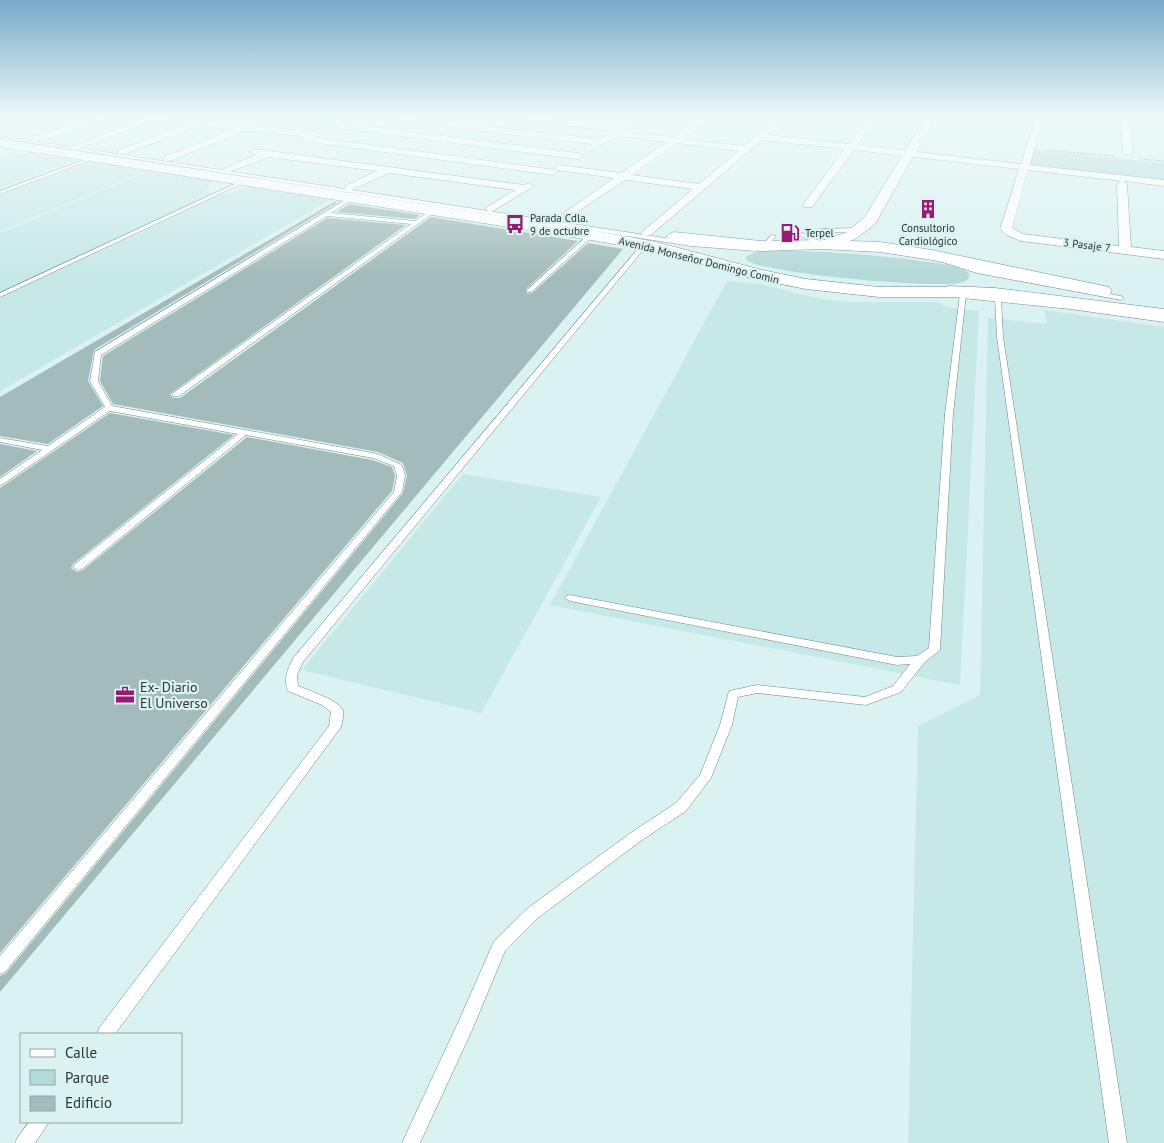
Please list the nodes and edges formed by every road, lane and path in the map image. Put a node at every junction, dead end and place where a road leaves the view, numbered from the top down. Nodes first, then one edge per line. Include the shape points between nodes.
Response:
1 (58, 171) edge
2 (177, 171) edge
3 (209, 171) edge
4 (221, 171) edge
5 (240, 171) edge
6 (385, 171) edge
7 (406, 171) edge
8 (554, 171) edge
9 (571, 171) edge
10 (631, 171) edge
11 (720, 171) edge
12 (834, 171) edge
13 (899, 171) edge
14 (1023, 171) edge
15 (1062, 171) edge
16 (624, 176) junction
17 (243, 182) junction
18 (1164, 183) edge
19 (1122, 184) dead end
20 (702, 187) junction
21 (525, 188) junction
22 (0, 193) edge
23 (351, 193) junction
24 (808, 205) dead end
25 (490, 209) junction
26 (434, 211) junction
27 (326, 214) junction
28 (558, 222) junction
29 (414, 223) junction
30 (865, 226) junction
31 (591, 235) junction
32 (803, 235) dead end
33 (821, 237) junction
34 (646, 239) junction
35 (766, 242) junction
36 (740, 249) junction
37 (900, 250) junction
38 (1125, 250) junction
39 (1164, 255) edge
40 (962, 262) junction
41 (736, 267) junction
42 (977, 271) junction
43 (529, 291) dead end
44 (962, 291) junction
45 (0, 296) edge
46 (998, 298) junction
47 (1164, 301) edge
48 (1164, 305) edge
49 (1164, 311) edge
50 (1164, 317) edge
51 (176, 394) dead end
52 (109, 408) junction
53 (245, 432) junction
54 (0, 440) edge
55 (49, 449) junction
56 (5, 476) edge
57 (0, 483) edge
58 (78, 567) dead end
59 (570, 598) dead end
60 (920, 660) junction
61 (0, 967) edge
62 (106, 1033) edge
63 (39, 1123) edge
64 (24, 1143) edge
65 (411, 1143) edge
66 (1118, 1143) edge

1 - 22 lane
2 - 17 main road, Avenida Monseñor Domingo Comin
3 - 41 lane, Avenida Monseñor Domingo Comin via 622,237
4 - 28 lane, Avenida Monseñor Domingo Comin
5 - 23 main road, Avenida Monseñor Domingo Comin
6 - 23 street
7 - 21 street
8 - 21 street
9 - 16 street
10 - 16 street
11 - 20 street
12 - 24 street
13 - 30 main road
14 - 38 street, 3 Pasaje 7 via 1006,228 1010,232
15 - 18 street
16 - 20 street
16 - 28 street
17 - 23 main road, Avenida Monseñor Domingo Comin
17 - 45 lane
19 - 38 street
20 - 34 street
21 - 25 street
23 - 25 main road, Avenida Monseñor Domingo Comin
23 - 26 main road, Avenida Monseñor Domingo Comin
23 - 27 lane
25 - 28 main road, Avenida Monseñor Domingo Comin
26 - 29 lane
26 - 31 main road, Avenida Monseñor Domingo Comin
27 - 29 lane
27 - 52 lane via 98,354 94,381
28 - 34 main road, Avenida Monseñor Domingo Comin
28 - 36 lane, Avenida Monseñor Domingo Comin
29 - 51 lane
30 - 33 main road via 837,240
30 - 37 main road via 881,244
31 - 34 main road, Avenida Monseñor Domingo Comin
31 - 43 lane
32 - 33 lane
33 - 35 main road, Avenida Monseñor Domingo Comin
33 - 37 main road, Avenida Monseñor Domingo Comin
34 - 35 main road, Avenida Monseñor Domingo Comin
34 - 41 main road, Avenida Monseñor Domingo Comin
34 - 62 lane via 298,660 291,675 292,688 326,702 337,711 335,727
35 - 36 main road
36 - 41 main road via 730,256
36 - 42 lane, Avenida Monseñor Domingo Comin via 881,250
37 - 40 main road, Avenida Monseñor Domingo Comin
38 - 39 street, 3 Pasaje 7
40 - 42 main road
40 - 47 main road, Avenida Monseñor Domingo Comin via 1077,287
41 - 44 main road, Avenida Monseñor Domingo Comin via 806,284 854,290 904,293
42 - 44 main road via 981,280
42 - 48 lane, Avenida Monseñor Domingo Comin
44 - 46 main road, Avenida Monseñor Domingo Comin
44 - 49 lane, Avenida Monseñor Domingo Comin
44 - 60 lane via 949,414 934,650
46 - 50 main road, Avenida Monseñor Domingo Comin
46 - 66 lane via 1002,347
52 - 53 lane
52 - 55 lane
53 - 58 lane
53 - 61 lane via 375,456 398,465 401,476 398,492
54 - 55 lane
55 - 56 lane
56 - 57 lane
59 - 60 lane via 898,662
60 - 65 lane via 897,689 866,700 757,688 733,694 726,724 705,778 681,807 534,912 499,946
63 - 64 lane

